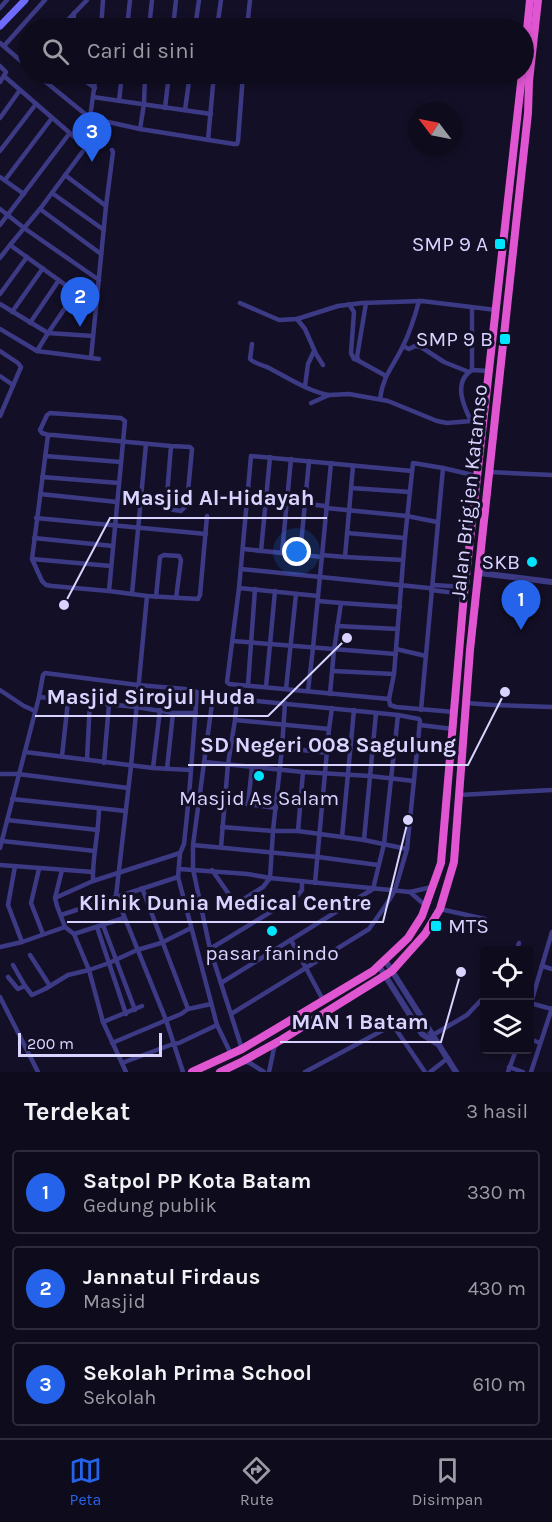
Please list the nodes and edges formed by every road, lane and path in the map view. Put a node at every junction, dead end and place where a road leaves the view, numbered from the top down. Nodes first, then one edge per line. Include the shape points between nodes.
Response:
1 (7, 0) edge
2 (25, 0) edge
3 (45, 0) edge
4 (87, 0) edge
5 (103, 0) edge
6 (130, 0) edge
7 (152, 0) edge
8 (176, 0) edge
9 (199, 0) edge
10 (221, 0) edge
11 (250, 0) edge
12 (530, 0) edge
13 (538, 0) edge
14 (0, 8) edge
15 (75, 12) junction
16 (27, 18) edge
17 (69, 18) edge
18 (74, 18) edge
19 (102, 18) edge
20 (128, 18) edge
21 (150, 18) edge
22 (174, 18) edge
23 (196, 18) edge
24 (219, 18) edge
25 (248, 18) edge
26 (530, 18) edge
27 (534, 22) edge
28 (0, 26) edge
29 (18, 28) edge
30 (2, 44) edge
31 (18, 58) edge
32 (0, 66) edge
33 (4, 76) junction
34 (0, 82) edge
35 (49, 84) edge
36 (89, 84) edge
37 (95, 84) edge
38 (121, 84) edge
39 (145, 84) edge
40 (168, 84) edge
41 (189, 84) edge
42 (213, 84) edge
43 (242, 84) edge
44 (521, 84) edge
45 (529, 84) edge
46 (94, 88) junction
47 (20, 90) junction
48 (93, 97) junction
49 (119, 101) junction
50 (36, 104) junction
51 (144, 104) junction
52 (165, 108) junction
53 (185, 110) junction
54 (211, 114) junction
55 (0, 118) edge
56 (52, 118) junction
57 (92, 118) junction
58 (140, 129) junction
59 (69, 134) junction
60 (208, 140) junction
61 (112, 150) dead end
62 (0, 152) edge
63 (65, 175) junction
64 (2, 178) edge
65 (52, 193) junction
66 (24, 194) junction
67 (106, 206) junction
68 (0, 209) edge
69 (40, 209) junction
70 (8, 215) junction
71 (0, 225) edge
72 (24, 228) junction
73 (104, 230) junction
74 (10, 245) junction
75 (101, 254) junction
76 (27, 256) junction
77 (0, 258) edge
78 (43, 268) junction
79 (59, 280) junction
80 (99, 280) junction
81 (76, 292) junction
82 (0, 294) edge
83 (419, 301) junction
84 (240, 303) dead end
85 (366, 303) junction
86 (0, 304) edge
87 (349, 304) junction
88 (96, 307) junction
89 (472, 308) junction
90 (496, 310) junction
91 (12, 312) junction
92 (297, 319) junction
93 (30, 322) junction
94 (0, 329) edge
95 (48, 333) junction
96 (93, 336) junction
97 (252, 344) dead end
98 (403, 346) junction
99 (0, 351) edge
100 (37, 351) junction
101 (314, 351) junction
102 (91, 358) junction
103 (99, 359) dead end
104 (359, 361) junction
105 (323, 365) dead end
106 (470, 371) junction
107 (489, 371) junction
108 (0, 376) edge
109 (386, 376) junction
110 (13, 385) junction
111 (305, 386) junction
112 (328, 395) junction
113 (380, 399) junction
114 (2, 403) edge
115 (311, 403) dead end
116 (0, 416) edge
117 (483, 420) junction
118 (471, 421) junction
119 (48, 435) junction
120 (124, 441) junction
121 (146, 444) junction
122 (171, 446) junction
123 (45, 456) junction
124 (270, 457) junction
125 (291, 459) junction
126 (309, 461) junction
127 (121, 462) junction
128 (331, 463) junction
129 (353, 466) junction
130 (443, 468) junction
131 (412, 471) junction
132 (489, 472) junction
133 (552, 475) edge
134 (477, 476) junction
135 (42, 477) junction
136 (119, 483) junction
137 (351, 488) junction
138 (411, 492) junction
139 (39, 494) junction
140 (248, 498) junction
141 (266, 500) junction
142 (117, 502) junction
143 (286, 502) junction
144 (305, 504) junction
145 (326, 507) junction
146 (348, 511) junction
147 (207, 516) dead end
148 (407, 516) junction
149 (36, 518) junction
150 (437, 522) junction
151 (114, 525) junction
152 (139, 528) junction
153 (347, 533) junction
154 (206, 534) junction
155 (34, 538) junction
156 (405, 538) junction
157 (112, 546) junction
158 (243, 549) junction
159 (261, 551) junction
160 (282, 553) junction
161 (300, 555) junction
162 (322, 556) junction
163 (345, 557) junction
164 (32, 559) junction
165 (403, 560) junction
166 (111, 566) junction
167 (241, 569) junction
168 (479, 573) junction
169 (320, 578) junction
170 (552, 582) edge
171 (402, 585) junction
172 (239, 588) junction
173 (431, 588) junction
174 (255, 589) junction
175 (109, 591) junction
176 (276, 591) junction
177 (465, 591) junction
178 (132, 594) junction
179 (296, 594) junction
180 (147, 596) junction
181 (156, 597) junction
182 (176, 598) junction
183 (318, 598) junction
184 (340, 603) junction
185 (400, 607) junction
186 (337, 626) junction
187 (398, 629) junction
188 (233, 641) junction
189 (250, 642) junction
190 (271, 644) junction
191 (290, 646) junction
192 (313, 648) junction
193 (334, 650) junction
194 (396, 652) junction
195 (426, 656) junction
196 (333, 671) junction
197 (394, 674) junction
198 (138, 685) junction
199 (248, 685) junction
200 (266, 687) junction
201 (286, 689) junction
202 (0, 690) edge
203 (308, 691) junction
204 (330, 694) junction
205 (39, 697) junction
206 (237, 699) junction
207 (389, 699) junction
208 (69, 701) junction
209 (90, 702) junction
210 (285, 703) junction
211 (466, 703) junction
212 (109, 704) junction
213 (136, 707) junction
214 (552, 707) edge
215 (333, 708) junction
216 (160, 710) junction
217 (354, 710) junction
218 (421, 710) junction
219 (35, 711) junction
220 (173, 712) junction
221 (454, 712) junction
222 (196, 713) junction
223 (376, 713) junction
224 (398, 715) junction
225 (235, 720) junction
226 (284, 725) junction
227 (420, 725) junction
228 (329, 729) junction
229 (453, 729) junction
230 (232, 741) junction
231 (282, 747) junction
232 (25, 752) junction
233 (328, 753) junction
234 (62, 756) junction
235 (87, 759) junction
236 (204, 762) junction
237 (104, 763) junction
238 (228, 764) junction
239 (131, 766) junction
240 (252, 767) junction
241 (153, 768) junction
242 (167, 769) junction
243 (190, 770) junction
244 (280, 770) junction
245 (303, 772) junction
246 (326, 773) junction
247 (0, 774) edge
248 (18, 774) junction
249 (348, 775) junction
250 (370, 776) junction
251 (392, 778) junction
252 (414, 781) junction
253 (128, 788) junction
254 (552, 790) edge
255 (459, 795) junction
256 (12, 799) junction
257 (225, 803) junction
258 (248, 804) junction
259 (99, 808) junction
260 (276, 808) junction
261 (126, 811) junction
262 (7, 820) junction
263 (222, 826) junction
264 (98, 830) junction
265 (273, 831) junction
266 (298, 831) junction
267 (319, 834) junction
268 (342, 837) junction
269 (364, 840) junction
270 (2, 841) junction
271 (384, 844) junction
272 (193, 845) junction
273 (221, 847) junction
274 (0, 848) edge
275 (407, 849) junction
276 (95, 851) junction
277 (180, 853) junction
278 (272, 853) junction
279 (318, 857) junction
280 (0, 865) edge
281 (378, 865) junction
282 (15, 866) junction
283 (39, 868) junction
284 (179, 868) junction
285 (193, 869) junction
286 (62, 870) junction
287 (212, 870) junction
288 (93, 872) junction
289 (118, 873) junction
290 (178, 877) junction
291 (270, 878) junction
292 (93, 881) junction
293 (302, 881) junction
294 (315, 883) junction
295 (432, 887) junction
296 (142, 888) junction
297 (373, 889) junction
298 (394, 891) junction
299 (410, 892) junction
300 (116, 896) junction
301 (55, 898) junction
302 (426, 906) junction
303 (440, 909) junction
304 (61, 915) junction
305 (124, 918) junction
306 (484, 919) dead end
307 (103, 925) junction
308 (65, 927) junction
309 (97, 927) junction
310 (191, 928) junction
311 (552, 932) edge
312 (43, 934) junction
313 (74, 934) junction
314 (291, 940) junction
315 (22, 942) junction
316 (161, 943) junction
317 (519, 943) dead end
318 (518, 946) edge
319 (0, 947) edge
320 (210, 948) junction
321 (137, 950) junction
322 (30, 954) dead end
323 (116, 960) junction
324 (109, 963) junction
325 (382, 963) junction
326 (13, 965) dead end
327 (542, 966) junction
328 (306, 968) junction
329 (552, 969) edge
330 (89, 970) junction
331 (389, 973) junction
332 (8, 976) dead end
333 (221, 983) junction
334 (25, 986) junction
335 (50, 986) junction
336 (0, 997) edge
337 (323, 1000) junction
338 (481, 1000) edge
339 (531, 1000) edge
340 (212, 1004) junction
341 (534, 1005) edge
342 (141, 1006) dead end
343 (188, 1008) junction
344 (552, 1008) edge
345 (135, 1010) junction
346 (126, 1014) junction
347 (231, 1014) junction
348 (166, 1020) junction
349 (103, 1022) junction
350 (550, 1023) edge
351 (217, 1025) junction
352 (434, 1035) junction
353 (281, 1040) junction
354 (534, 1040) edge
355 (540, 1042) junction
356 (112, 1043) junction
357 (173, 1044) junction
358 (439, 1044) junction
359 (242, 1049) junction
360 (231, 1054) junction
361 (515, 1054) edge
362 (448, 1058) junction
363 (243, 1061) junction
364 (122, 1063) junction
365 (509, 1070) edge
366 (38, 1072) edge
367 (126, 1072) edge
368 (183, 1072) edge
369 (192, 1072) edge
370 (220, 1072) edge
371 (264, 1072) edge
372 (269, 1072) edge
373 (305, 1072) edge
374 (425, 1072) edge
375 (430, 1072) edge
376 (456, 1072) edge
377 (523, 1072) edge
378 (531, 1072) edge

1 - 14 street
2 - 28 main road
3 - 16 street
4 - 15 street
5 - 19 street
6 - 20 street
7 - 21 street
8 - 22 street
9 - 23 street
10 - 24 street
11 - 25 street
12 - 26 highway, Jalan Brigjen Katamso
13 - 27 highway, Jalan Brigjen Katamso
15 - 17 street
15 - 18 street
29 - 30 street
30 - 31 street
32 - 33 street via 6,70
33 - 34 street
33 - 47 street
35 - 57 street
36 - 46 street
37 - 46 street
38 - 49 street
39 - 51 street
40 - 52 street
41 - 53 street
42 - 54 street
43 - 60 street via 238,143
44 - 90 highway, Jalan Brigjen Katamso
45 - 132 highway, Jalan Brigjen Katamso
46 - 48 street
47 - 50 street
47 - 55 street
48 - 49 street
48 - 57 street
49 - 51 street
50 - 56 street
50 - 62 street
51 - 52 street
51 - 58 street
52 - 53 street
53 - 54 street
54 - 60 street
56 - 59 street
56 - 64 street
57 - 58 street
58 - 60 street
59 - 63 street via 86,147
59 - 66 street
61 - 67 street
63 - 65 street
63 - 67 street
64 - 66 street
65 - 69 street
65 - 73 street
66 - 70 street
67 - 73 street
68 - 70 street
69 - 72 street
69 - 75 street
70 - 71 street
70 - 72 street
72 - 74 street
72 - 80 street
73 - 75 street
74 - 76 street
74 - 77 street
75 - 80 street
76 - 78 street
76 - 82 street
78 - 79 street
78 - 91 street
79 - 81 street
79 - 93 street
80 - 88 street
81 - 88 street
81 - 95 street
83 - 85 street
83 - 89 street
83 - 98 street
84 - 92 street via 274,319
85 - 87 street
85 - 104 street
86 - 91 street
87 - 92 street
87 - 104 street via 354,312 351,353
88 - 96 street
89 - 90 street
89 - 106 street
90 - 107 highway, Jalan Brigjen Katamso
91 - 93 street
92 - 101 street
93 - 95 street
94 - 100 street
95 - 96 street
95 - 100 street
96 - 102 street
97 - 111 street via 250,360
98 - 106 street via 421,346 444,362
98 - 109 street
99 - 110 street via 20,364
100 - 102 street
101 - 105 street
101 - 111 street
102 - 103 street
104 - 109 street
106 - 107 street
106 - 118 street via 463,377 461,392
107 - 117 highway, Jalan Brigjen Katamso
108 - 110 street
109 - 113 street
110 - 114 street
111 - 112 street
112 - 113 street
112 - 115 street
113 - 118 street via 436,421
114 - 116 street
117 - 118 street
117 - 134 highway, Jalan Brigjen Katamso
119 - 120 street
119 - 120 street via 40,430 48,414 124,419
119 - 123 street
120 - 121 street
120 - 127 street
121 - 122 street
121 - 152 street
122 - 122 street via 192,449 187,502 182,511 168,509 165,502
123 - 127 street
123 - 135 street
124 - 125 street
124 - 140 street via 251,456
124 - 141 street
125 - 126 street
125 - 143 street
126 - 128 street
126 - 144 street
127 - 136 street
128 - 129 street
128 - 145 street
129 - 131 street
129 - 137 street
130 - 131 street via 414,462
130 - 134 street
130 - 150 street
131 - 138 street
132 - 133 street
132 - 168 highway, Jalan Brigjen Katamso
134 - 177 highway, Jalan Brigjen Katamso
135 - 136 street
135 - 139 street
136 - 142 street
137 - 138 street
137 - 146 street
138 - 148 street
139 - 142 street
139 - 149 street
140 - 141 street
140 - 158 street
141 - 143 street
141 - 159 street
142 - 151 street
143 - 144 street
143 - 160 street
144 - 145 street
144 - 161 street
145 - 146 street
145 - 162 street
146 - 148 street
146 - 153 street
147 - 154 street
148 - 150 street
148 - 156 street
149 - 151 street
149 - 155 street
150 - 173 street
151 - 152 street
151 - 157 street
152 - 154 street
152 - 178 street
153 - 156 street
153 - 163 street
154 - 182 street via 200,595 198,599
155 - 157 street
155 - 164 street
156 - 165 street
157 - 166 street
158 - 159 street
158 - 167 street
159 - 160 street
160 - 161 street
161 - 162 street
162 - 163 street
162 - 169 street
163 - 165 street
164 - 166 street
164 - 175 street via 46,585
165 - 171 street
166 - 175 street
167 - 169 street
167 - 172 street
168 - 170 street
168 - 211 highway, Jalan Brigjen Katamso
169 - 171 street
169 - 183 street
171 - 173 street
171 - 185 street
172 - 174 street
172 - 188 street
173 - 177 street
173 - 195 street
174 - 176 street
174 - 189 street
175 - 178 street
176 - 179 street
176 - 190 street
177 - 221 highway, Jalan Brigjen Katamso
178 - 180 street
179 - 183 street
179 - 191 street
180 - 181 street
180 - 198 street
181 - 182 street
181 - 182 street via 160,557 164,555 181,560
183 - 184 street
183 - 192 street
184 - 185 street
184 - 186 street
185 - 187 street
186 - 187 street
186 - 193 street
187 - 194 street
188 - 189 street
188 - 199 street via 227,682
189 - 190 street
189 - 199 street
190 - 191 street
190 - 200 street
191 - 192 street
191 - 201 street
192 - 193 street
192 - 203 street
193 - 194 street
193 - 196 street
194 - 195 street
194 - 197 street
195 - 218 street
196 - 197 street
196 - 204 street
197 - 207 street
198 - 205 street via 45,673
198 - 213 street
198 - 222 street via 195,691
199 - 200 street
200 - 201 street
201 - 203 street
202 - 219 street
203 - 204 street
204 - 207 street
205 - 208 street
205 - 219 street
206 - 210 street
206 - 225 street
206 - 236 street via 213,696
207 - 218 street via 392,706
208 - 209 street
208 - 234 street
209 - 212 street
209 - 235 street
210 - 215 street
210 - 226 street
211 - 214 street
211 - 255 highway, Jalan Brigjen Katamso
212 - 213 street
212 - 237 street
213 - 216 street
213 - 239 street
215 - 217 street
215 - 228 street
216 - 220 street
216 - 241 street
217 - 223 street
217 - 249 street
218 - 221 street
219 - 232 street
220 - 222 street
220 - 242 street
221 - 229 highway, Jalan Brigjen Katamso
222 - 243 street
223 - 224 street
223 - 250 street
224 - 227 street via 417,718
224 - 251 street
225 - 226 street
225 - 230 street
226 - 228 street
226 - 231 street
227 - 229 street
227 - 252 street
228 - 233 street
229 - 295 highway, Jalan Brigjen Katamso via 441,862
230 - 231 street
230 - 238 street
231 - 233 street
231 - 244 street
232 - 234 street
232 - 248 street
233 - 246 street
234 - 235 street
235 - 237 street
236 - 238 street
236 - 272 street
237 - 239 street
238 - 240 street
238 - 257 street
239 - 241 street
239 - 253 street
240 - 244 street
240 - 258 street
241 - 242 street
242 - 243 street
243 - 277 street
244 - 245 street
244 - 260 street
245 - 246 street
245 - 266 street
246 - 249 street
246 - 267 street
247 - 248 street
248 - 253 street
248 - 256 street
249 - 250 street
249 - 268 street
250 - 251 street
250 - 269 street
251 - 252 street
251 - 271 street
252 - 275 street
253 - 261 street
254 - 255 street
255 - 303 highway, Jalan Brigjen Katamso via 454,862
256 - 259 street
256 - 262 street
257 - 258 street
257 - 263 street
258 - 260 street
259 - 261 street
259 - 264 street
260 - 265 street
261 - 289 street
262 - 264 street
262 - 270 street
263 - 265 street
263 - 273 street
264 - 276 street
265 - 266 street
265 - 278 street
266 - 267 street
267 - 268 street
267 - 279 street
268 - 269 street
269 - 271 street
270 - 274 street
270 - 276 street
271 - 275 street
271 - 281 street
272 - 273 street
272 - 285 street
273 - 278 street
275 - 298 street
276 - 288 street
277 - 284 street
277 - 289 street
278 - 279 street
278 - 291 street
279 - 281 street
279 - 294 street
280 - 282 street
281 - 297 street
282 - 283 street
282 - 315 street via 8,905
283 - 286 street
283 - 312 street via 31,903
284 - 285 street
284 - 290 street
285 - 287 street
285 - 320 street
286 - 288 street
286 - 301 street
287 - 291 street
287 - 291 street via 236,902 263,887
288 - 292 street
289 - 292 street
289 - 300 street
290 - 296 street
290 - 310 street
291 - 293 street
292 - 301 street
293 - 294 street
293 - 320 street via 297,896
294 - 297 street
295 - 299 street
295 - 302 highway, Jalan Brigjen Katamso
296 - 300 street
296 - 316 street
297 - 298 street
297 - 314 street
298 - 299 street
298 - 328 street via 369,929
299 - 302 street
300 - 304 street
300 - 305 street
301 - 304 street
302 - 325 highway, Jalan Brigjen Katamso via 408,938
303 - 306 street
303 - 331 highway, Jalan Brigjen Katamso via 425,934
304 - 308 street
305 - 307 street
305 - 321 street
307 - 309 street
307 - 323 street
308 - 312 street
308 - 313 street
309 - 313 street
309 - 324 street
310 - 316 street
310 - 340 street
311 - 327 street
312 - 315 street
313 - 330 street
314 - 328 street
314 - 333 street
315 - 319 street
316 - 321 street
316 - 343 street
317 - 318 street
320 - 333 street
321 - 323 street
321 - 348 street
322 - 335 street
323 - 324 street
323 - 345 street
324 - 330 street
324 - 346 street
325 - 331 street
325 - 337 highway, Jalan Brigjen Katamso
326 - 334 street
327 - 329 street
327 - 339 street
328 - 337 street
328 - 347 street
330 - 335 street via 68,975
330 - 349 street
331 - 352 street
331 - 353 highway, Jalan Brigjen Katamso
331 - 358 street via 422,1034
332 - 334 street via 19,989
333 - 347 street
334 - 335 street via 32,995
336 - 366 street
337 - 359 highway, Jalan Brigjen Katamso
338 - 352 street via 467,1015
340 - 343 street
340 - 351 street
341 - 344 street
342 - 345 street
343 - 348 street
344 - 350 street
345 - 346 street
346 - 349 street
347 - 359 street
348 - 356 street
348 - 357 street
349 - 356 street
350 - 355 street
351 - 357 street
351 - 360 street
352 - 358 street
353 - 363 highway, Jalan Brigjen Katamso
353 - 372 street via 274,1048
354 - 355 street
355 - 378 street
356 - 364 street
357 - 364 street
357 - 368 street
358 - 362 street
359 - 360 highway, Jalan Brigjen Katamso
360 - 369 highway, Jalan Brigjen Katamso
361 - 365 street
362 - 375 street
362 - 376 street
363 - 370 highway, Jalan Brigjen Katamso
363 - 371 street
364 - 367 street
365 - 377 street
373 - 374 street via 392,1026

